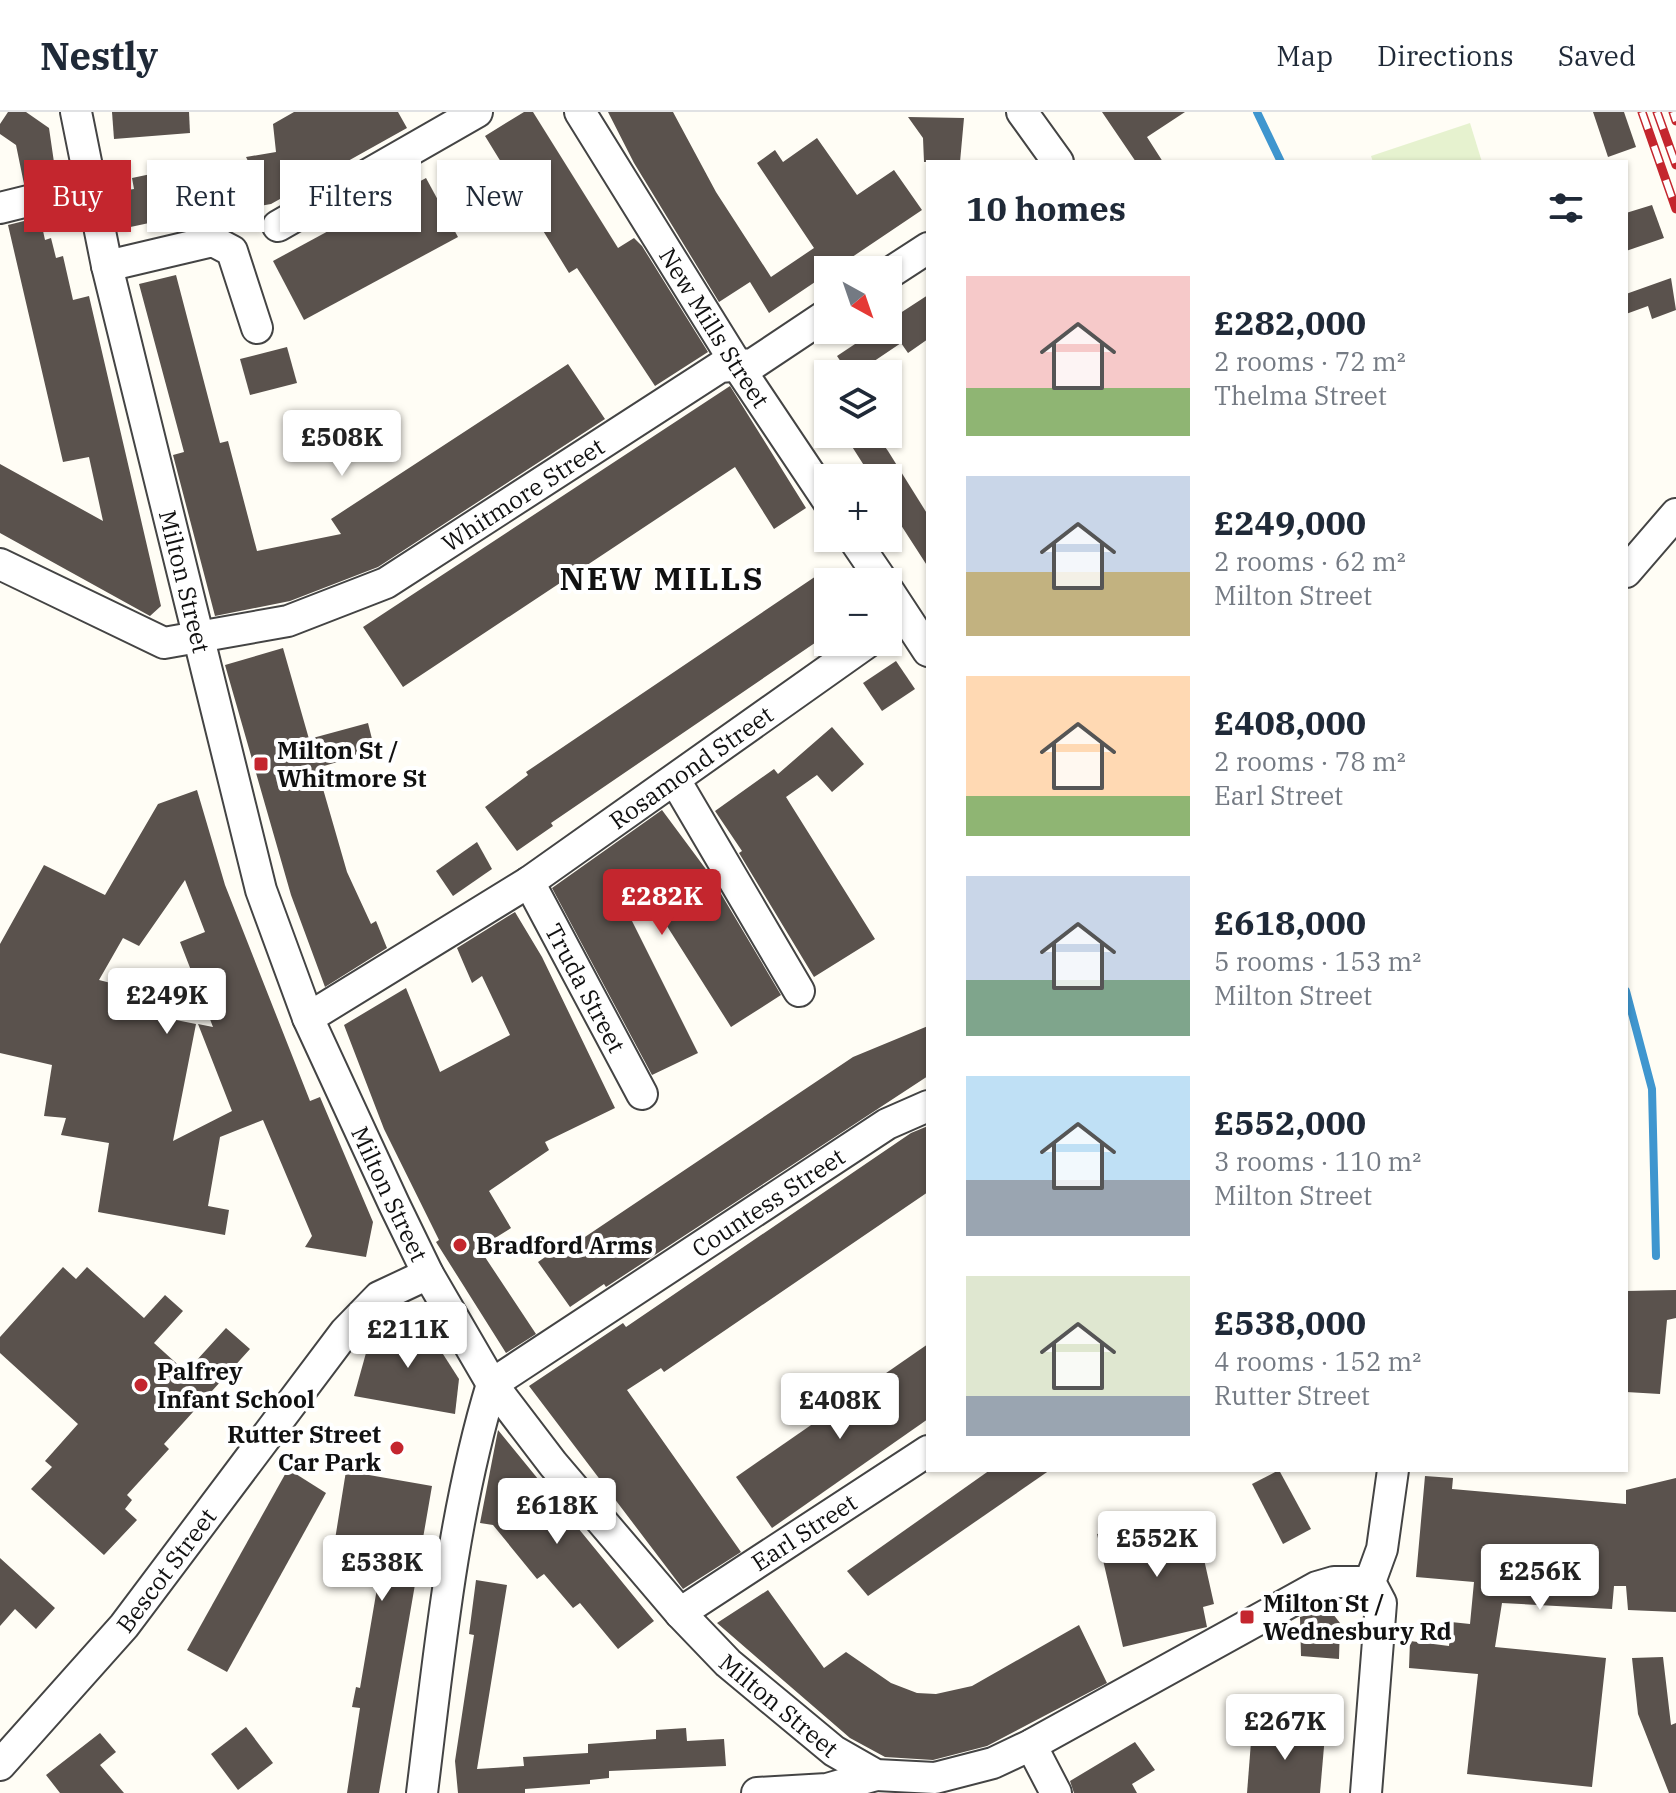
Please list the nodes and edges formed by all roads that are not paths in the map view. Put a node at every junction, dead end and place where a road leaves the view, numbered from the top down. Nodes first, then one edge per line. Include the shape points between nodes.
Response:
1 (76, 112) edge
2 (477, 112) edge
3 (580, 112) edge
4 (1022, 112) edge
5 (84, 160) edge
6 (1057, 160) edge
7 (24, 202) edge
8 (0, 208) edge
9 (278, 226) dead end
10 (99, 232) edge
11 (926, 249) edge
12 (902, 265) edge
13 (107, 266) junction
14 (814, 323) edge
15 (257, 328) dead end
16 (737, 365) junction
17 (814, 480) edge
18 (1674, 517) edge
19 (0, 564) edge
20 (1628, 570) edge
21 (902, 627) edge
22 (199, 639) junction
23 (926, 649) edge
24 (848, 656) edge
25 (675, 780) junction
26 (529, 882) junction
27 (799, 991) dead end
28 (308, 1018) junction
29 (642, 1094) dead end
30 (926, 1107) edge
31 (428, 1274) junction
32 (492, 1384) junction
33 (926, 1452) edge
34 (1393, 1472) edge
35 (1370, 1582) junction
36 (680, 1613) junction
37 (1031, 1745) junction
38 (0, 1765) edge
39 (876, 1775) junction
40 (936, 1785) edge
41 (422, 1793) edge
42 (757, 1793) edge
43 (1056, 1793) edge
44 (1366, 1793) edge

1 - 5 street, Milton Street
2 - 9 street
3 - 16 street, New Mills Street
4 - 6 street
7 - 8 street
10 - 13 street, Milton Street
11 - 12 street
13 - 15 street via 213,241 225,245 232,251
13 - 22 street, Milton Street
14 - 16 street, Whitmore Street via 753,364
16 - 17 street, New Mills Street
16 - 22 street, Whitmore Street via 720,367 386,583 288,621
18 - 20 street
19 - 22 street, Whitmore Street via 164,643
21 - 23 street
22 - 28 street, Milton Street via 261,890
24 - 25 street, Rosamond Street
25 - 26 street, Rosamond Street
25 - 27 street
26 - 28 street, Rosamond Street
26 - 29 street, Truda Street
28 - 31 street, Milton Street
30 - 32 street, Countess Street via 887,1124
31 - 32 street, Milton Street
31 - 38 street, Bescot Street via 379,1297 345,1332 124,1626
32 - 36 street, Milton Street
32 - 41 street via 475,1440
33 - 36 street, Earl Street
34 - 35 street via 1382,1549
35 - 37 street, Milton Street via 1317,1587
35 - 44 street via 1381,1603
36 - 39 street, Milton Street via 792,1719
37 - 40 street, Milton Street
37 - 43 street
39 - 40 street, Milton Street
39 - 42 street via 827,1789

